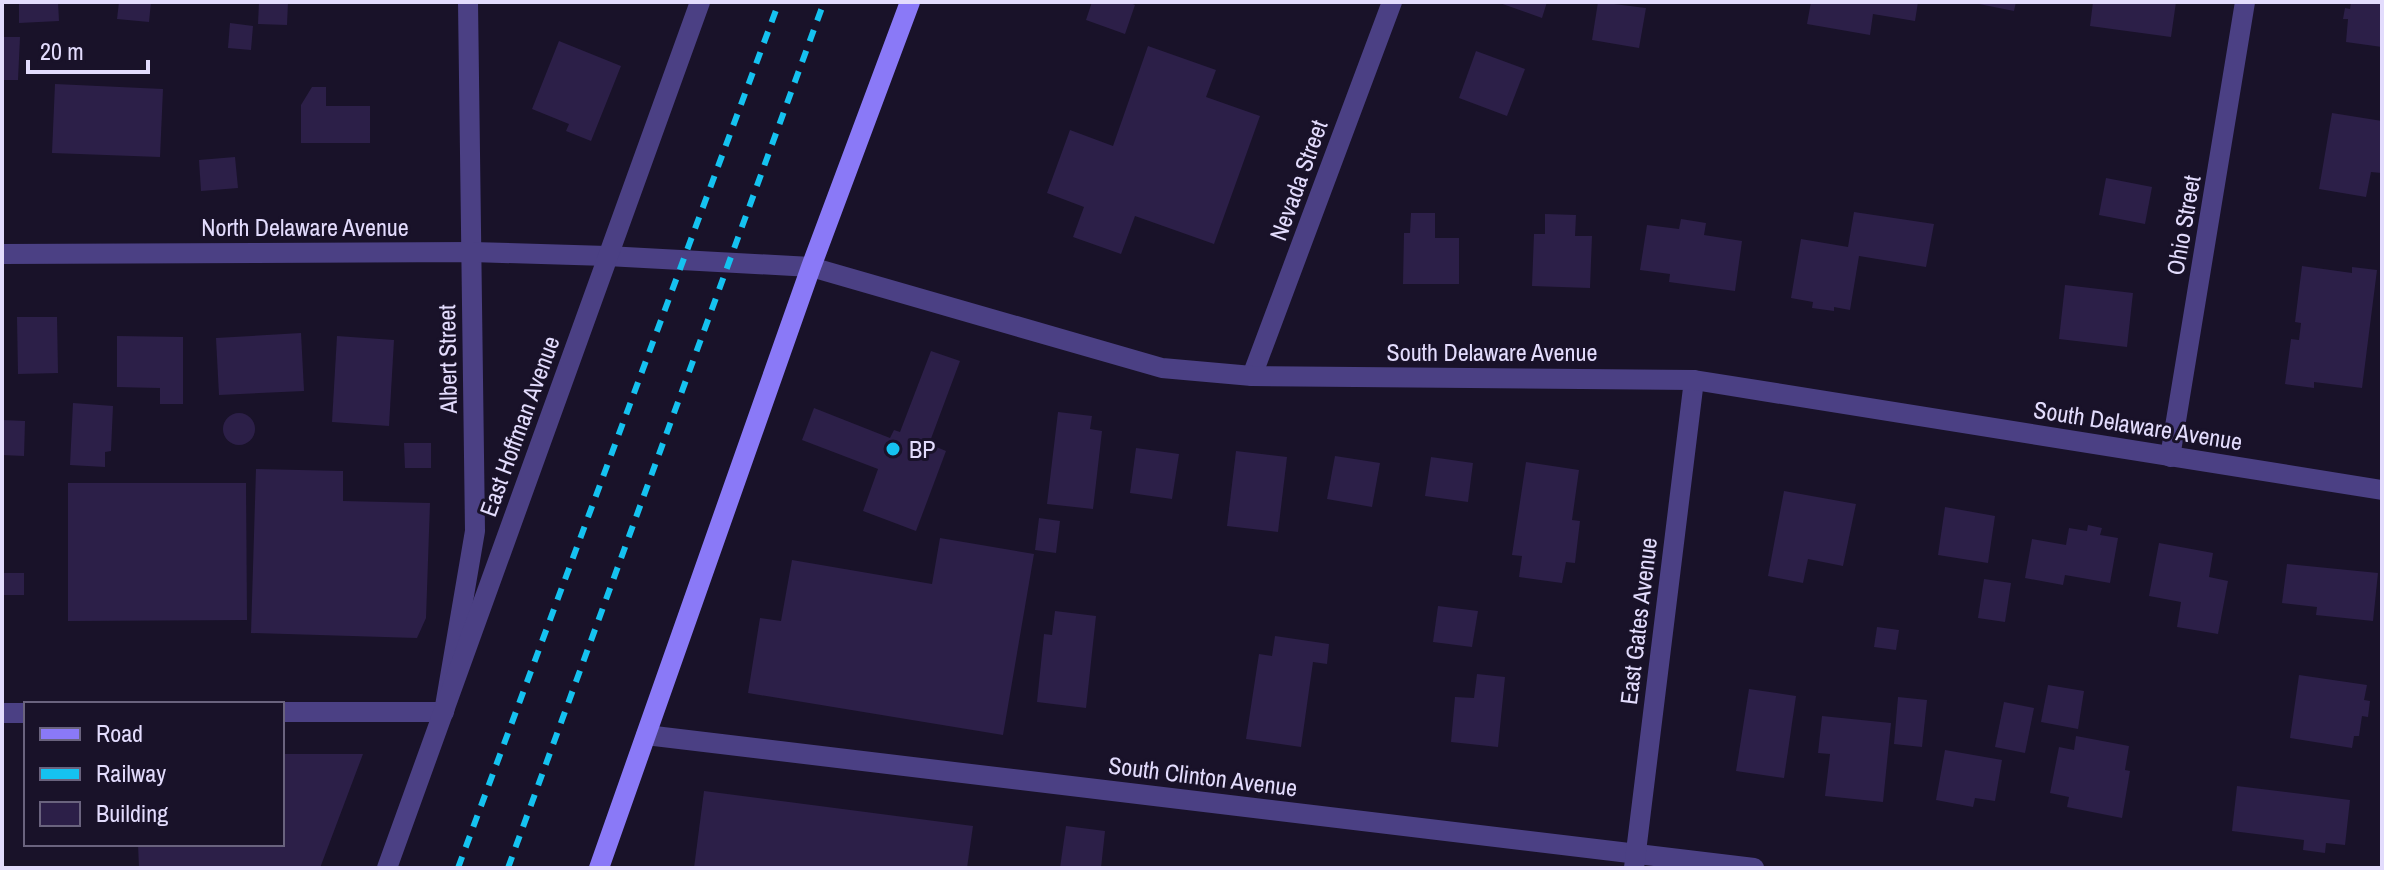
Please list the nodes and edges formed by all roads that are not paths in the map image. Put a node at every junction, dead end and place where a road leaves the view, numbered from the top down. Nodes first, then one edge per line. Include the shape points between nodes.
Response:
1 (468, 2) edge
2 (700, 2) edge
3 (910, 2) edge
4 (1392, 2) edge
5 (2245, 2) edge
6 (472, 252) junction
7 (2, 254) edge
8 (607, 256) junction
9 (811, 267) junction
10 (1252, 376) junction
11 (1694, 380) junction
12 (2170, 457) junction
13 (2382, 490) edge
14 (284, 712) edge
15 (444, 712) junction
16 (2, 713) edge
17 (24, 713) edge
18 (646, 735) junction
19 (1635, 861) edge
20 (387, 868) edge
21 (599, 868) edge
22 (1754, 868) edge

1 - 6 street, Albert Street
2 - 8 street, East Hoffman Avenue
3 - 9 main road
4 - 10 street, Nevada Street
5 - 12 street, Ohio Street
6 - 7 street, North Delaware Avenue
6 - 8 street, North Delaware Avenue
6 - 15 street, Albert Street via 475,531
8 - 9 street, South Delaware Avenue
8 - 15 street, East Hoffman Avenue
9 - 10 street, South Delaware Avenue via 1162,368
9 - 18 main road
10 - 11 street, South Delaware Avenue
11 - 12 street, South Delaware Avenue
11 - 19 street, East Gates Avenue
12 - 13 street, South Delaware Avenue
14 - 15 street
15 - 20 street, East Hoffman Avenue
16 - 17 street
18 - 19 street, South Clinton Avenue
18 - 21 main road
19 - 22 street, South Clinton Avenue

